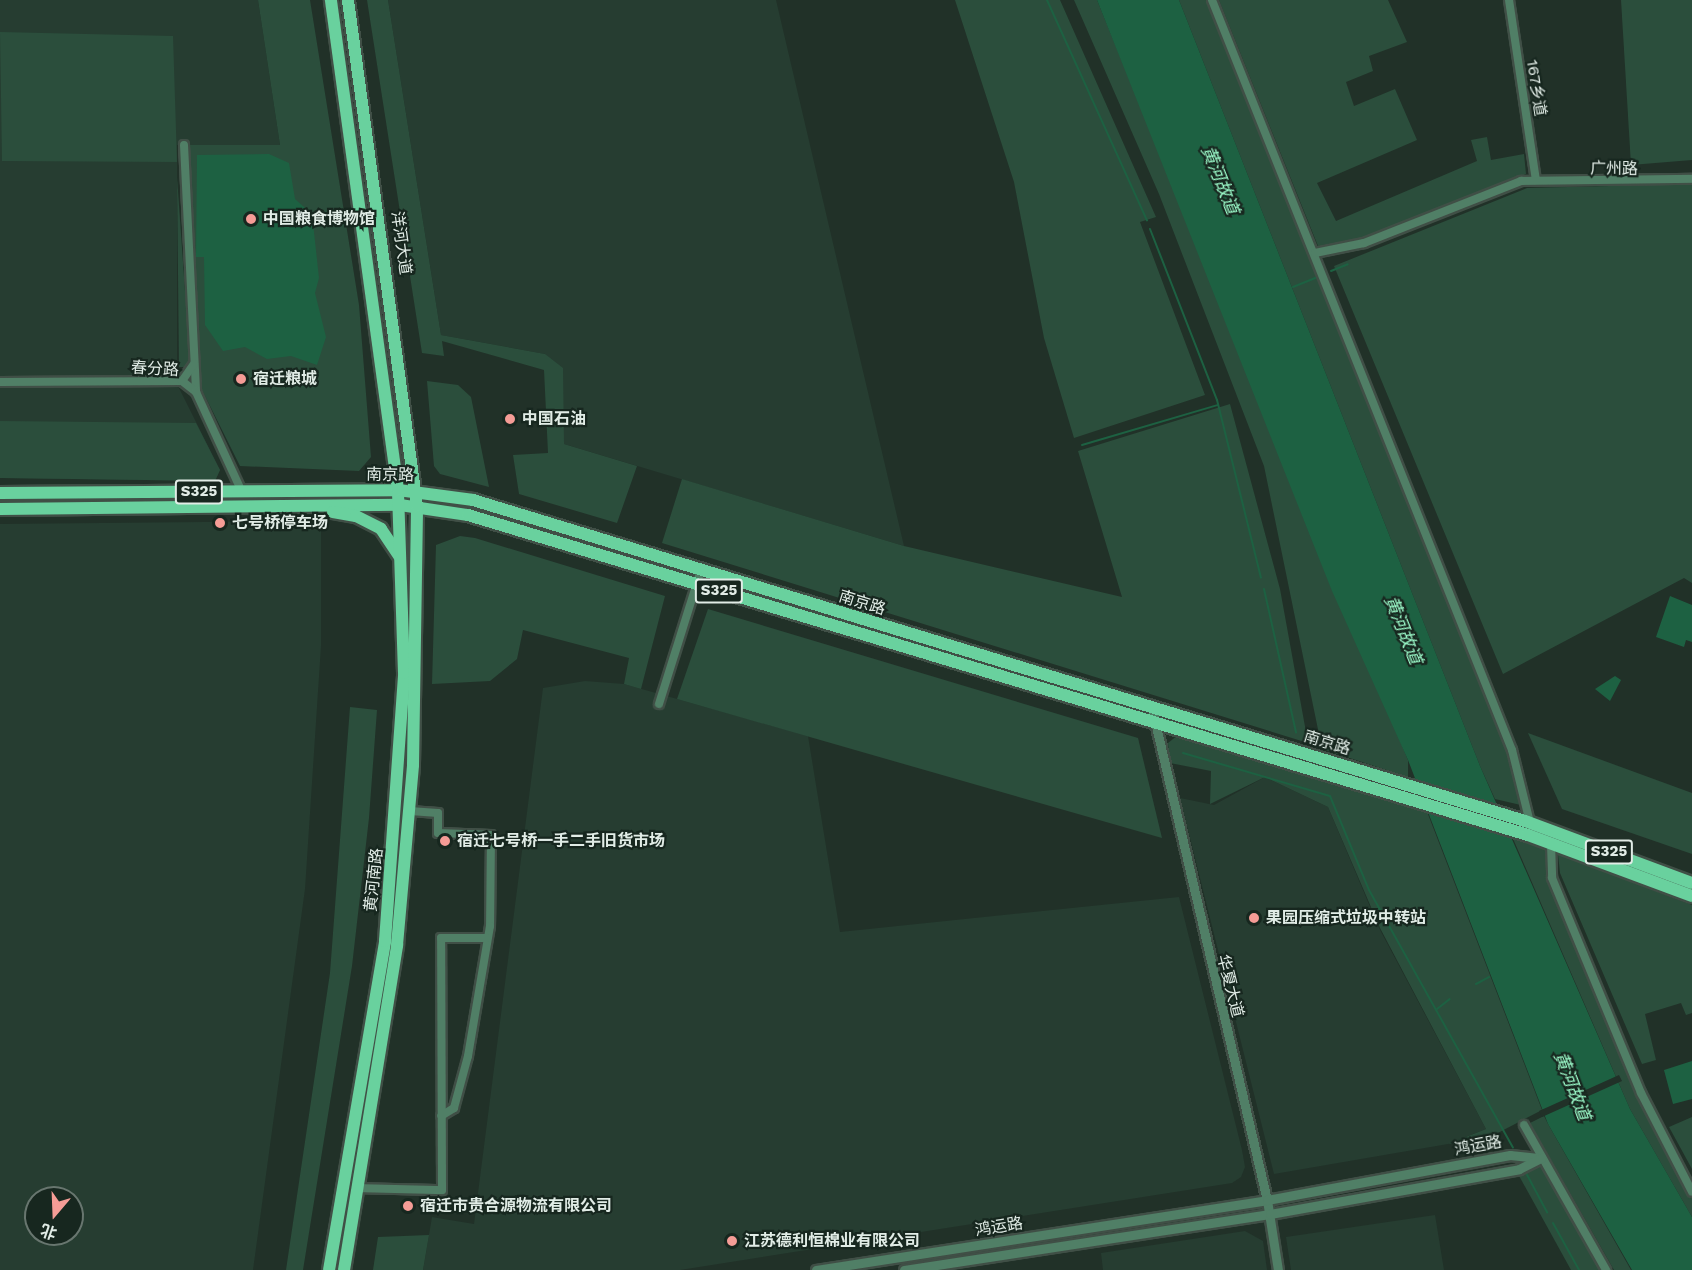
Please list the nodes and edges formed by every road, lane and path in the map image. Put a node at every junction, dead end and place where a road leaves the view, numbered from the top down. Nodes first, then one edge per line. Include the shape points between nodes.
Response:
1 (331, 0) edge
2 (348, 0) edge
3 (1212, 0) edge
4 (1509, 0) edge
5 (184, 145) dead end
6 (1692, 179) edge
7 (1536, 180) junction
8 (1315, 253) junction
9 (194, 364) junction
10 (182, 381) junction
11 (0, 382) edge
12 (196, 392) junction
13 (398, 490) junction
14 (416, 491) junction
15 (242, 492) junction
16 (0, 493) edge
17 (400, 505) junction
18 (417, 506) junction
19 (224, 507) junction
20 (0, 509) edge
21 (401, 560) junction
22 (701, 570) junction
23 (697, 584) junction
24 (659, 704) dead end
25 (1152, 716) junction
26 (410, 811) junction
27 (1528, 826) junction
28 (1551, 844) junction
29 (1692, 883) edge
30 (1692, 896) edge
31 (487, 938) junction
32 (441, 1116) junction
33 (1524, 1125) dead end
34 (1541, 1158) junction
35 (358, 1188) junction
36 (1692, 1192) edge
37 (1267, 1200) junction
38 (1270, 1214) junction
39 (894, 1258) junction
40 (329, 1270) edge
41 (344, 1270) edge
42 (816, 1270) edge
43 (898, 1270) edge
44 (904, 1270) edge
45 (1278, 1270) edge
46 (1606, 1270) edge

1 - 13 main road, 洋河大道
2 - 14 main road, 洋河大道
3 - 8 street
4 - 7 street, 167乡道
5 - 9 street
6 - 7 street, 广州路
7 - 8 street, 广州路 via 1483,193 1364,243
8 - 27 street via 1513,753
9 - 10 street
9 - 12 street
10 - 11 street, 春分路
10 - 12 street, 春分路
12 - 15 street, 春分路
13 - 14 main road, 南京路 / S325
13 - 15 main road, 南京路 / S325
13 - 17 main road, 黄河南路
14 - 18 main road, 黄河南路
14 - 22 main road, 南京路 / S325 via 473,500
15 - 16 main road, 南京路 / S325
17 - 18 main road, 南京路 / S325
17 - 19 main road, 南京路 / S325
17 - 21 main road, 黄河南路
18 - 23 main road, 南京路 / S325 via 468,515
18 - 26 main road, 黄河南路
19 - 20 main road, 南京路 / S325
19 - 21 main road via 356,516 381,529
21 - 40 main road, 黄河南路 via 403,711 385,941
22 - 23 street
22 - 25 main road, 南京路 / S325
23 - 24 street
23 - 25 main road, 南京路 / S325
25 - 27 main road, 南京路 / S325 via 1416,788
25 - 27 main road, 南京路 / S325 via 1419,804
25 - 37 street, 华夏大道
26 - 31 street via 438,813 438,833 491,835
26 - 35 main road, 黄河南路 via 397,945
27 - 28 main road, 南京路 / S325
27 - 29 main road, 南京路 / S325
28 - 30 main road, 南京路 / S325
28 - 36 street via 1552,878 1641,1093
31 - 32 street via 468,1056 454,1108
31 - 32 street via 441,938
32 - 35 street via 442,1190
33 - 34 street
34 - 37 street, 鸿运路 via 1510,1155
34 - 38 street, 鸿运路 via 1519,1169
34 - 46 street
35 - 41 main road, 黄河南路
37 - 38 street, 华夏大道
37 - 39 street, 鸿运路
38 - 44 street, 鸿运路
38 - 45 street, 华夏大道
39 - 42 street, 鸿运路
39 - 43 street

